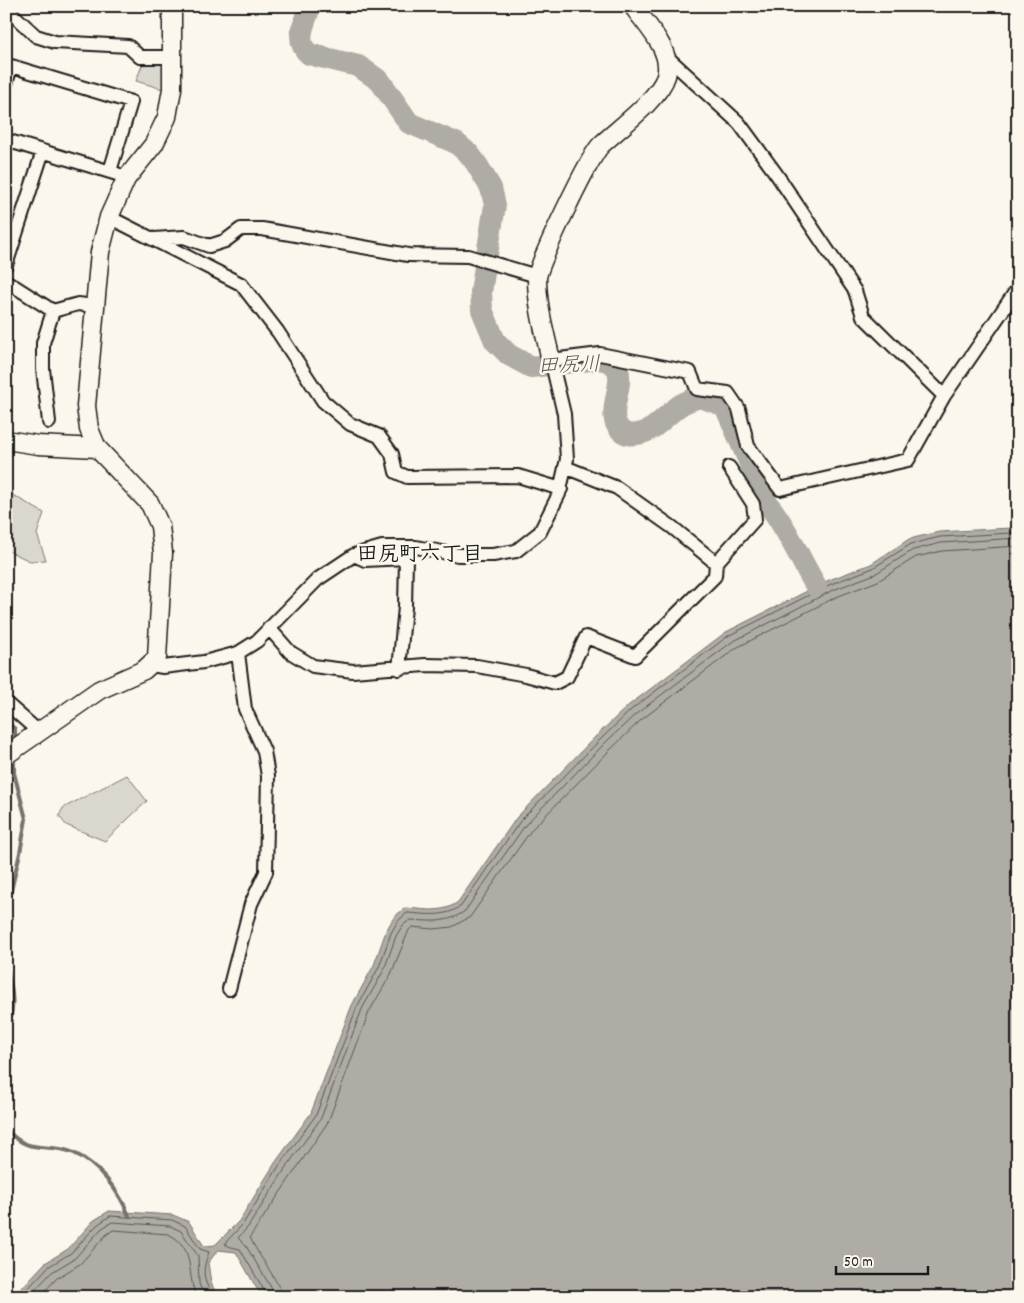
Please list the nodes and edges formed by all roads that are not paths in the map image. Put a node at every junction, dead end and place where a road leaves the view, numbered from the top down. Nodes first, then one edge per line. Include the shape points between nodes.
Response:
1 (172, 6) edge
2 (634, 6) edge
3 (6, 8) edge
4 (172, 57) junction
5 (667, 57) junction
6 (6, 84) edge
7 (6, 140) edge
8 (42, 151) junction
9 (110, 171) junction
10 (126, 179) junction
11 (109, 217) junction
12 (153, 239) junction
13 (6, 265) edge
14 (537, 276) junction
15 (6, 281) edge
16 (1018, 288) edge
17 (94, 306) junction
18 (52, 311) junction
19 (553, 367) junction
20 (944, 396) junction
21 (49, 422) dead end
22 (6, 440) edge
23 (97, 448) junction
24 (729, 467) dead end
25 (565, 468) junction
26 (560, 488) junction
27 (354, 555) junction
28 (716, 563) junction
29 (269, 628) junction
30 (238, 653) junction
31 (151, 665) junction
32 (399, 669) junction
33 (6, 703) edge
34 (39, 732) junction
35 (6, 755) edge
36 (229, 989) dead end

1 - 4 street
2 - 5 street
3 - 4 street via 36,36 55,42 128,46 140,57
4 - 10 street via 172,89 166,117 154,144
5 - 14 street via 666,76 657,92 598,147
5 - 20 street via 738,123 855,292 862,316
6 - 9 street via 11,66 131,102
7 - 8 street
8 - 9 street
8 - 13 street
9 - 10 street
10 - 11 street
11 - 12 street
11 - 17 street via 100,252
12 - 14 street via 184,237 209,246 225,241 241,229 262,229 408,254 468,256
12 - 26 street via 241,284 278,332 323,401 350,424 379,436 392,454 396,472 407,477 518,476
14 - 19 street via 539,303
15 - 18 street
16 - 20 street
17 - 18 street via 78,304
17 - 23 street via 86,406 89,429
18 - 21 street via 43,343 42,369
19 - 20 street via 600,354 690,372 697,389 728,393 739,409 748,446 780,488 908,460
19 - 25 street via 564,414
22 - 23 street
23 - 31 street via 150,504 160,526 163,553 159,650
24 - 28 street via 753,504 755,519
25 - 26 street
25 - 28 street via 617,488
26 - 27 street via 540,532 516,551 458,555 416,547 382,547
27 - 29 street via 318,579
27 - 32 street via 365,560 406,558 406,607
28 - 32 street via 715,576 635,656 586,637 567,677 554,683 477,666 425,665
29 - 30 street via 258,641
29 - 32 street via 290,652 313,666 353,671
30 - 31 street via 196,663 163,667
30 - 36 street via 245,709 264,752 268,776 266,872 251,904
31 - 34 street via 99,690
33 - 34 street
34 - 35 street

